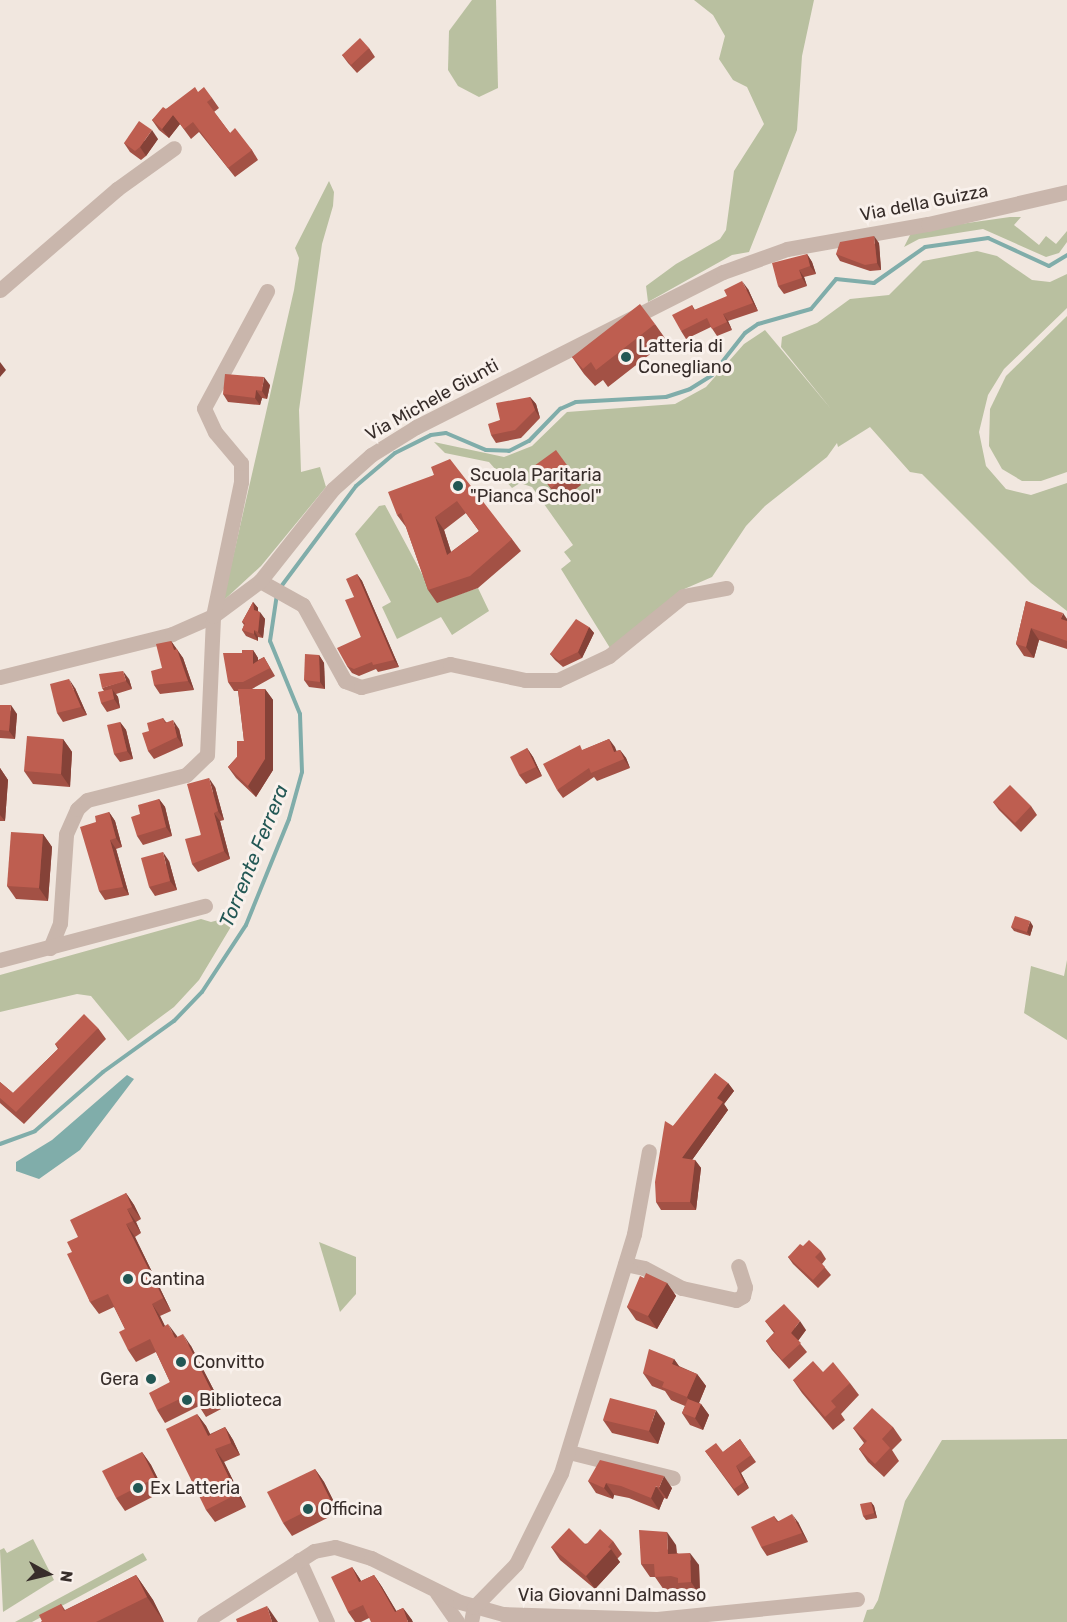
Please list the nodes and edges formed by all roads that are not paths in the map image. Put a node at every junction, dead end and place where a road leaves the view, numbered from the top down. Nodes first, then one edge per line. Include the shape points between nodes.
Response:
1 (174, 148) dead end
2 (1067, 192) edge
3 (787, 249) joint
4 (0, 290) edge
5 (267, 291) dead end
6 (272, 587) junction
7 (726, 588) dead end
8 (213, 616) junction
9 (0, 677) edge
10 (205, 906) dead end
11 (50, 948) junction
12 (0, 960) edge
13 (649, 1151) dead end
14 (625, 1264) junction
15 (738, 1266) dead end
16 (569, 1452) junction
17 (673, 1478) dead end
18 (299, 1560) junction
19 (435, 1590) junction
20 (857, 1599) dead end
21 (472, 1615) edge
22 (204, 1622) edge
23 (327, 1622) edge
24 (457, 1622) edge

1 - 4 street via 117,189
2 - 3 street, Via della Guizza via 928,224
3 - 6 street, Via Michele Giunti via 723,272 391,442 333,489
5 - 8 street via 204,408 215,432 241,463 241,482
6 - 7 street via 310,613 345,681 361,687 450,664 525,680 558,680 609,656 683,596
6 - 8 street, Via Michele Giunti
8 - 9 street, Via Michele Giunti via 172,634
8 - 11 street via 207,755 186,775 87,800 77,809 66,834 60,923
10 - 11 street
11 - 12 street
13 - 14 street, Via Giovanni Dalmasso
14 - 15 street via 644,1268 682,1288 736,1300 743,1296 746,1287
14 - 16 street, Via Giovanni Dalmasso
16 - 17 street
16 - 21 street, Via Giovanni Dalmasso via 516,1564
18 - 19 street, Via Giovanni Dalmasso via 321,1549 342,1548
18 - 22 street, Via Giovanni Dalmasso
18 - 23 street
19 - 21 street, Via Giovanni Dalmasso
19 - 24 street
20 - 21 street, Via Giovanni Dalmasso via 657,1619

